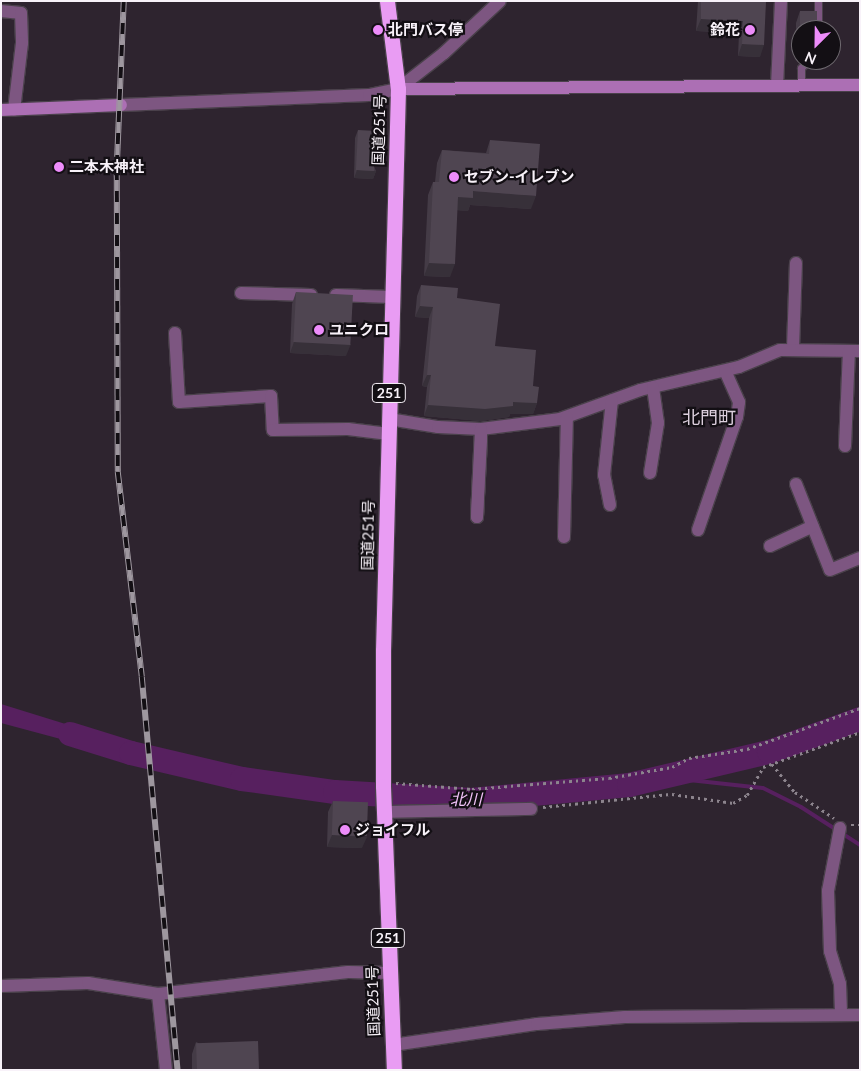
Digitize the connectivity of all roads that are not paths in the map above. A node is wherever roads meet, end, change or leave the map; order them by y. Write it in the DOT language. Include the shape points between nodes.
graph roads {
  1 [pos="387,1"];
  2 [pos="500,1"];
  3 [pos="818,1"];
  4 [pos="782,2"];
  5 [pos="1,11"];
  6 [pos="818,20"];
  7 [pos="801,70"];
  8 [pos="860,85"];
  9 [pos="777,86"];
  10 [pos="801,86"];
  11 [pos="398,88"];
  12 [pos="1,110"];
  13 [pos="14,110"];
  14 [pos="796,263"];
  15 [pos="241,293"];
  16 [pos="391,296"];
  17 [pos="175,333"];
  18 [pos="793,348"];
  19 [pos="855,351"];
  20 [pos="725,371"];
  21 [pos="653,387"];
  22 [pos="612,400"];
  23 [pos="567,417"];
  24 [pos="389,426"];
  25 [pos="480,429"];
  26 [pos="845,446"];
  27 [pos="650,473"];
  28 [pos="796,484"];
  29 [pos="610,505"];
  30 [pos="812,526"];
  31 [pos="698,530"];
  32 [pos="564,537"];
  33 [pos="770,546"];
  34 [pos="860,558"];
  35 [pos="531,809"];
  36 [pos="383,810"];
  37 [pos="842,828"];
  38 [pos="390,973"];
  39 [pos="1,986"];
  40 [pos="158,994"];
  41 [pos="841,1014"];
  42 [pos="860,1015"];
  43 [pos="393,1045"];
  44 [pos="166,1070"];
  45 [pos="394,1070"];
  1 -- 11 [label="highway, 国道251号 / 251"];
  2 -- 11 [label="street" via="444,53"];
  3 -- 6 [label="lane"];
  4 -- 9 [label="street"];
  5 -- 13 [label="street" via="21,13 22,44"];
  7 -- 10 [label="lane"];
  8 -- 10 [label="street"];
  9 -- 10 [label="street"];
  9 -- 11 [label="street"];
  11 -- 13 [label="street" via="369,95"];
  11 -- 16 [label="highway, 国道251号 / 251"];
  12 -- 13 [label="street"];
  14 -- 18 [label="street"];
  15 -- 16 [label="street"];
  16 -- 24 [label="highway, 国道251号 / 251"];
  17 -- 24 [label="street" via="179,402 271,396 273,430"];
  18 -- 19 [label="street"];
  18 -- 20 [label="street"];
  19 -- 26 [label="street"];
  20 -- 21 [label="street"];
  20 -- 31 [label="street" via="739,402 737,417"];
  21 -- 22 [label="street"];
  21 -- 27 [label="street" via="658,423"];
  22 -- 23 [label="street"];
  22 -- 29 [label="street" via="604,475"];
  23 -- 25 [label="street"];
  23 -- 32 [label="street"];
  24 -- 25 [label="street"];
  24 -- 36 [label="highway, 国道251号 / 251"];
  25 -- 25 [label="street" via="478,507 477,517 478,498 480,450"];
  28 -- 30 [label="street"];
  30 -- 33 [label="street"];
  30 -- 34 [label="street" via="830,570"];
  35 -- 36 [label="street"];
  36 -- 38 [label="highway, 国道251号 / 251"];
  37 -- 41 [label="street" via="828,891 830,951 840,984"];
  38 -- 40 [label="street" via="348,972"];
  38 -- 43 [label="highway, 国道251号 / 251"];
  39 -- 40 [label="street" via="88,983"];
  40 -- 44 [label="street"];
  41 -- 42 [label="street"];
  41 -- 43 [label="street" via="625,1017 537,1024"];
  43 -- 45 [label="highway, 国道251号 / 251"];
}
